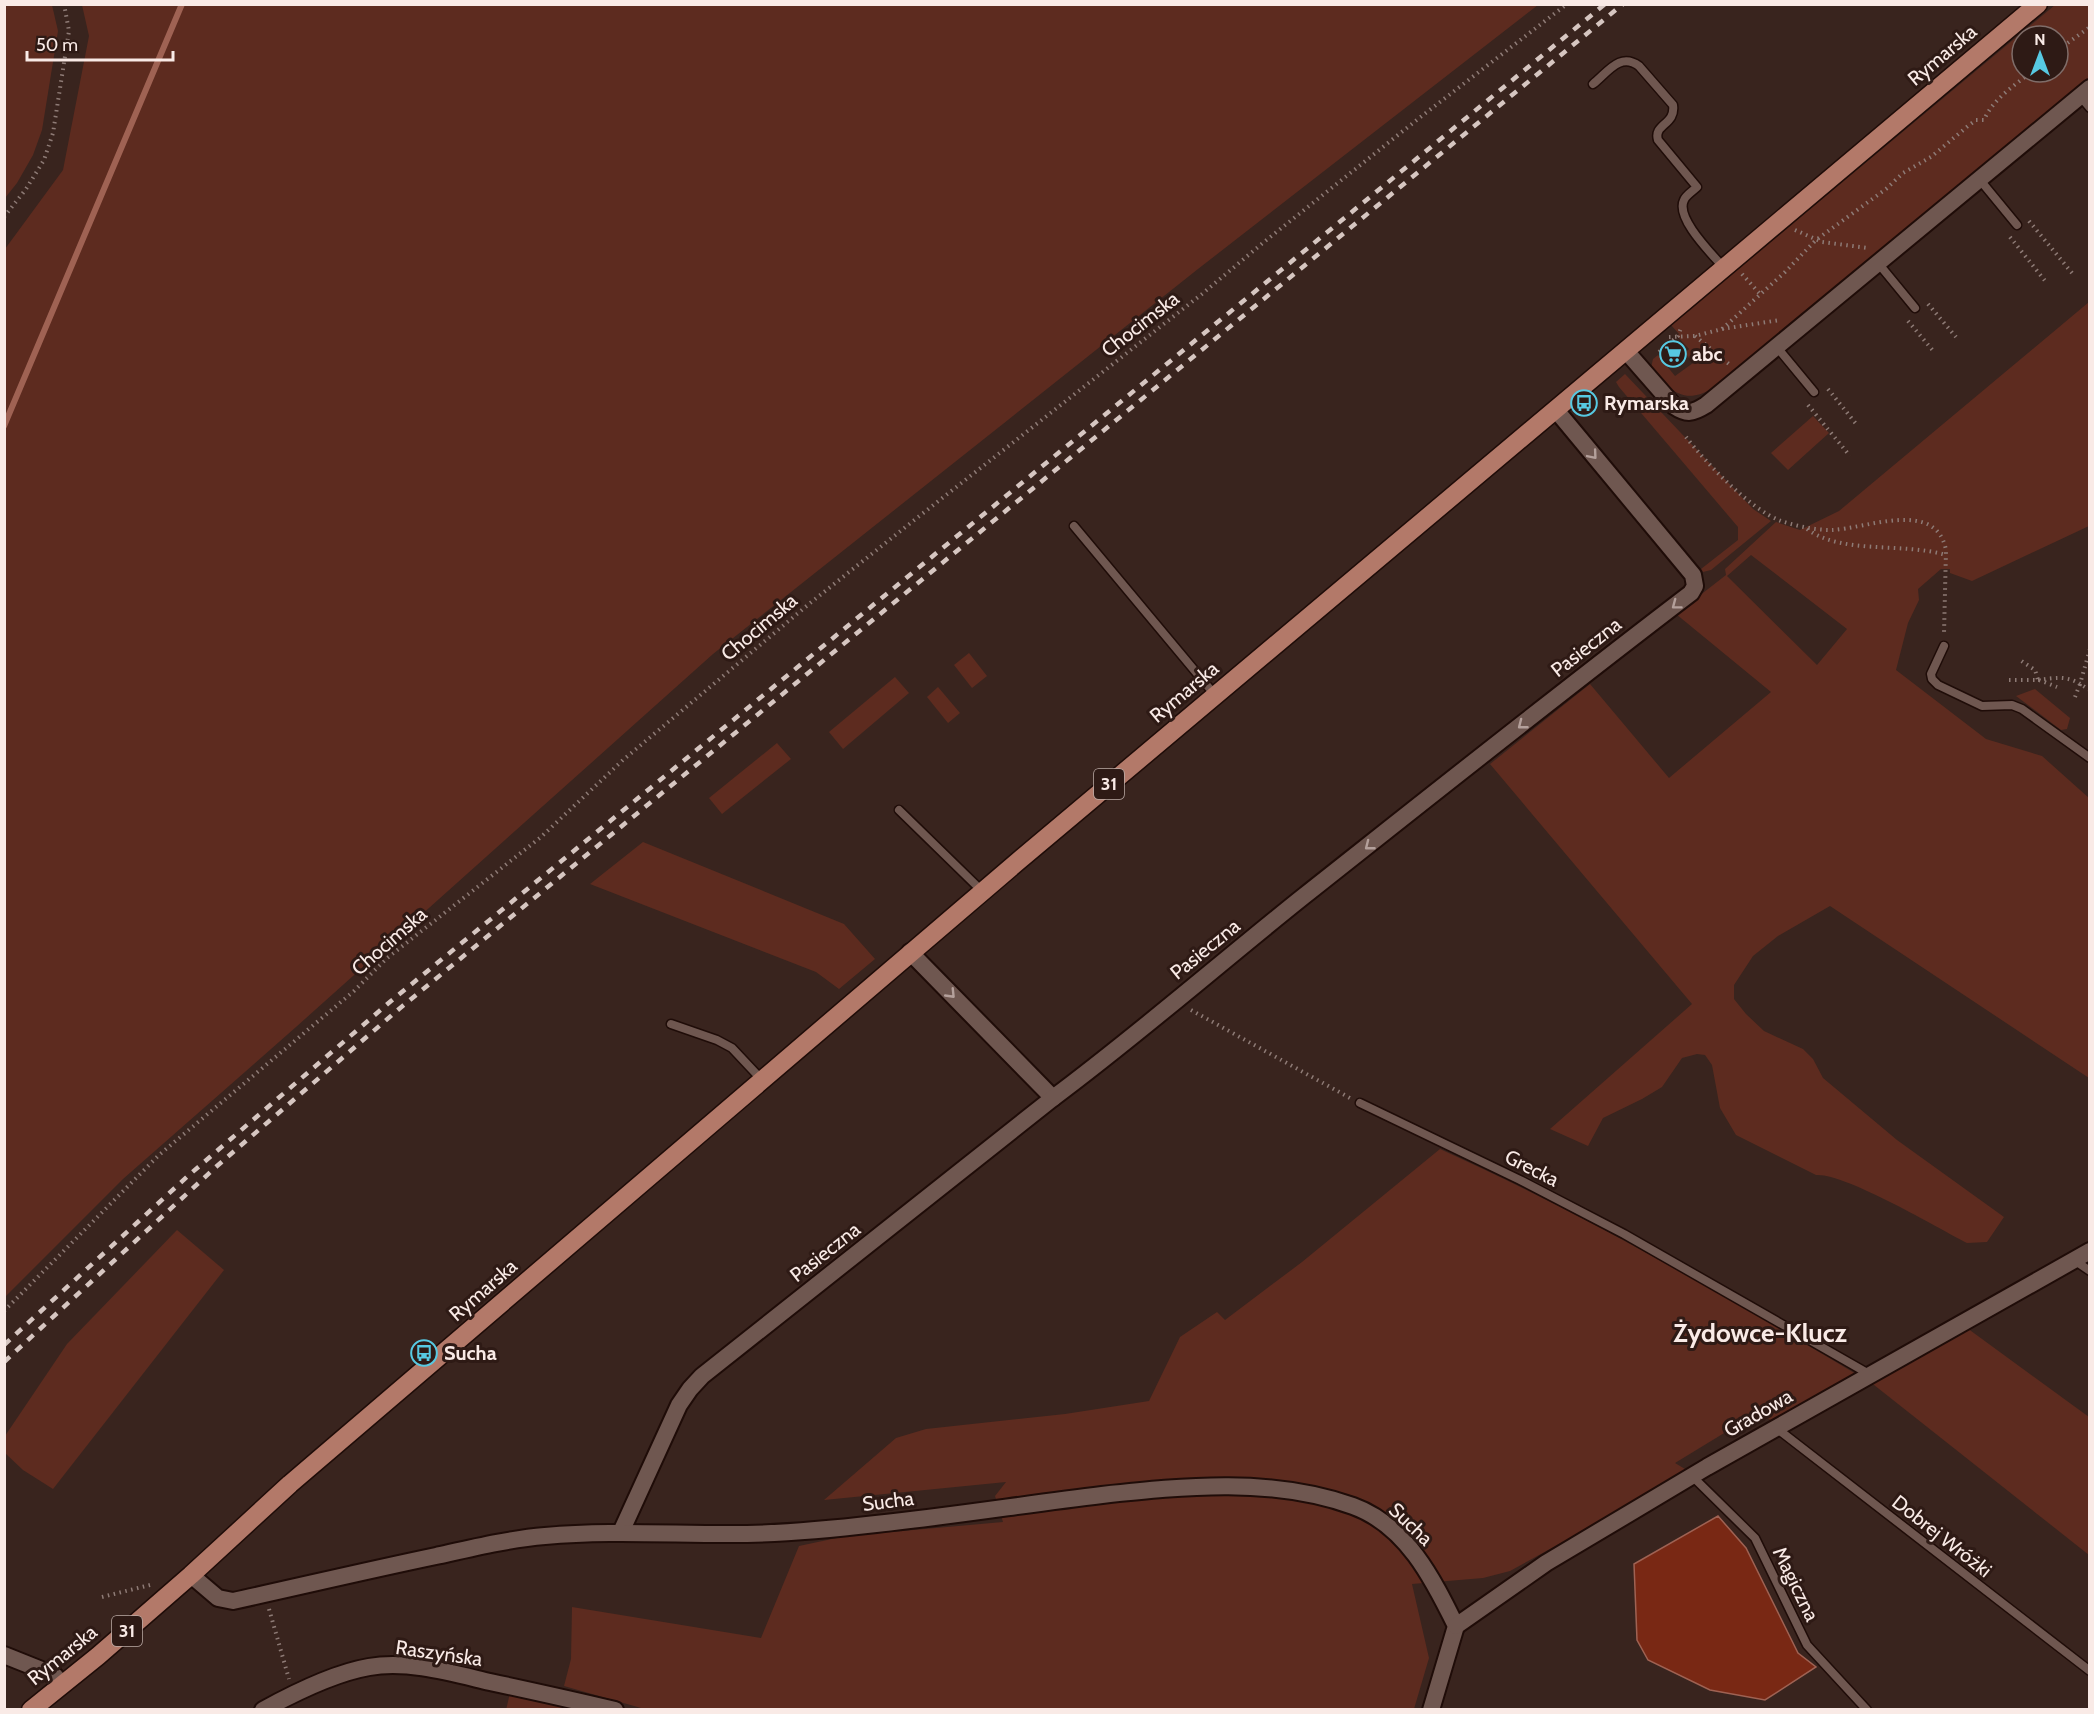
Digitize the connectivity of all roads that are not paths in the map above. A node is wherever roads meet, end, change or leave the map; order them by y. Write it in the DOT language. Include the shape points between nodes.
graph roads {
  1 [pos="2038,4"];
  2 [pos="1593,84"];
  3 [pos="2086,97"];
  4 [pos="1980,180"];
  5 [pos="2017,225"];
  6 [pos="1884,258"];
  7 [pos="1724,268"];
  8 [pos="1915,308"];
  9 [pos="1776,346"];
  10 [pos="1626,351"];
  11 [pos="1814,392"];
  12 [pos="1556,410"];
  13 [pos="1074,526"];
  14 [pos="1944,646"];
  15 [pos="1215,695"];
  16 [pos="2090,758"];
  17 [pos="899,810"];
  18 [pos="982,891"];
  19 [pos="910,952"];
  20 [pos="671,1024"];
  21 [pos="762,1080"];
  22 [pos="1053,1098"];
  23 [pos="1360,1103"];
  24 [pos="2090,1251"];
  25 [pos="2073,1260"];
  26 [pos="2090,1271"];
  27 [pos="1869,1374"];
  28 [pos="1775,1427"];
  29 [pos="1692,1476"];
  30 [pos="621,1532"];
  31 [pos="191,1575"];
  32 [pos="1456,1626"];
  33 [pos="6,1657"];
  34 [pos="2090,1671"];
  35 [pos="62,1684"];
  36 [pos="31,1710"];
  37 [pos="263,1710"];
  38 [pos="615,1710"];
  39 [pos="1431,1710"];
  40 [pos="1868,1710"];
  1 -- 7 [label="main road, Rymarska / 31"];
  2 -- 7 [label="lane" via="1618,62 1632,61 1673,105 1671,119 1657,135 1697,187 1683,203 1685,221"];
  3 -- 4 [label="street"];
  4 -- 5 [label="lane"];
  4 -- 6 [label="street"];
  6 -- 8 [label="lane"];
  6 -- 9 [label="street"];
  7 -- 10 [label="main road, Rymarska / 31"];
  9 -- 10 [label="street" via="1706,405 1684,413"];
  9 -- 11 [label="lane"];
  10 -- 12 [label="main road, Rymarska / 31"];
  12 -- 15 [label="main road, Rymarska / 31"];
  12 -- 22 [label="street, Pasieczna, one-way" via="1693,575 1695,586 1691,593"];
  13 -- 15 [label="lane"];
  14 -- 16 [label="lane" via="1931,674 1938,685 1982,706 2017,706"];
  15 -- 18 [label="main road, Rymarska / 31"];
  17 -- 18 [label="lane"];
  18 -- 19 [label="main road, Rymarska / 31"];
  19 -- 21 [label="main road, Rymarska / 31"];
  19 -- 22 [label="street, one-way"];
  20 -- 21 [label="lane" via="732,1048"];
  21 -- 31 [label="main road, Rymarska / 31" via="290,1484"];
  22 -- 30 [label="street, Pasieczna" via="702,1376 679,1405"];
  23 -- 27 [label="lane, Grecka" via="1624,1234"];
  24 -- 25 [label="street, Gradowa"];
  25 -- 26 [label="lane"];
  25 -- 27 [label="street, Gradowa"];
  27 -- 28 [label="street, Gradowa"];
  28 -- 29 [label="street, Gradowa"];
  28 -- 34 [label="lane, Dobrej Wróżki"];
  29 -- 32 [label="street, Gradowa" via="1546,1563"];
  29 -- 40 [label="lane, Magiczna" via="1755,1538 1807,1645"];
  30 -- 31 [label="street, Sucha" via="510,1541 233,1601 224,1601 207,1591"];
  30 -- 32 [label="street, Sucha" via="747,1534 813,1530 1149,1490 1244,1486 1281,1490 1355,1507 1383,1521 1427,1570"];
  31 -- 35 [label="main road, Rymarska / 31"];
  32 -- 39 [label="street"];
  33 -- 35 [label="street" via="54,1675"];
  35 -- 36 [label="main road, Rymarska / 31"];
  37 -- 38 [label="street, Raszyńska" via="355,1671 393,1665 470,1677"];
}
